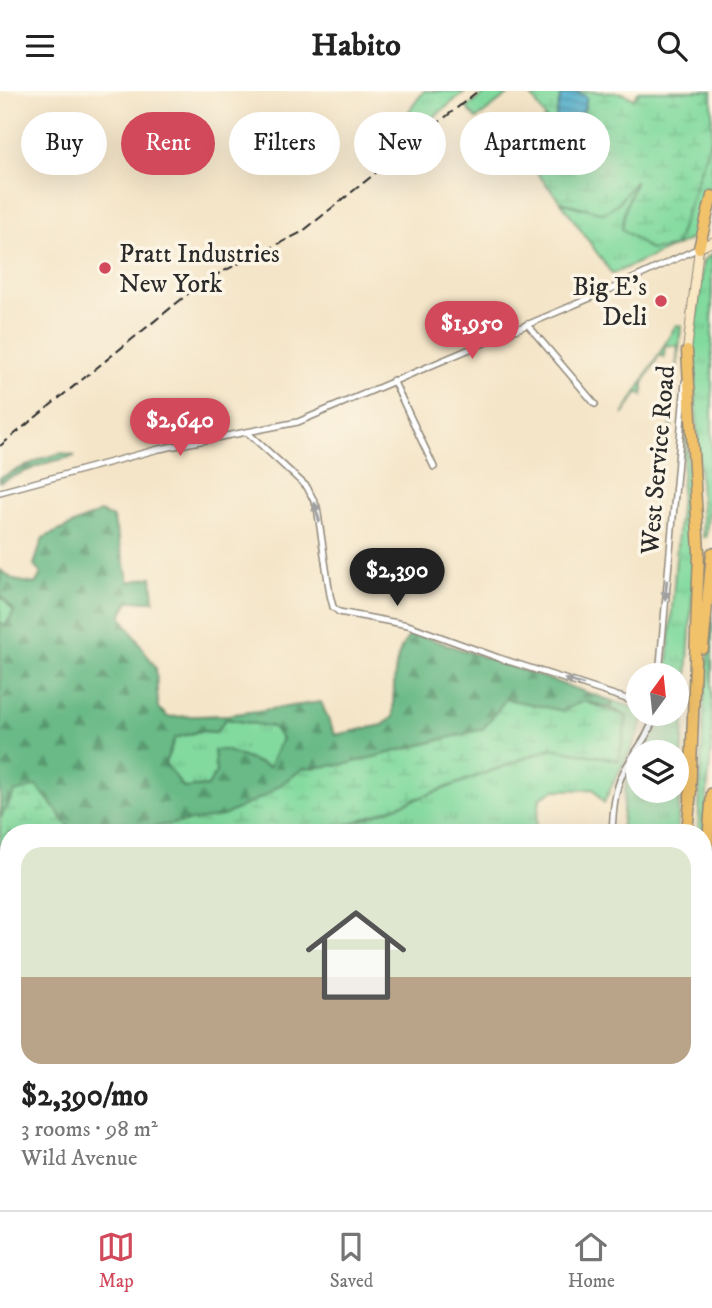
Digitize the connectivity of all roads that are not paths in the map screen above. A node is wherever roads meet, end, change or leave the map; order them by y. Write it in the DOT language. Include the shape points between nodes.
graph roads {
  1 [pos="712,196"];
  2 [pos="712,243"];
  3 [pos="699,248"];
  4 [pos="527,324"];
  5 [pos="687,351"];
  6 [pos="393,380"];
  7 [pos="595,404"];
  8 [pos="248,433"];
  9 [pos="434,467"];
  10 [pos="0,492"];
  11 [pos="712,553"];
  12 [pos="660,663"];
  13 [pos="626,699"];
  14 [pos="650,726"];
  15 [pos="712,793"];
  16 [pos="690,797"];
  17 [pos="613,824"];
  18 [pos="688,824"];
  19 [pos="709,824"];
  1 -- 3 [label="highway"];
  2 -- 3 [label="main road"];
  3 -- 4 [label="street"];
  3 -- 5 [label="main road, West Service Road"];
  4 -- 6 [label="street"];
  4 -- 7 [label="street"];
  5 -- 12 [label="street, West Service Road, one-way"];
  5 -- 16 [label="highway" via="699,552"];
  6 -- 8 [label="street" via="298,422"];
  6 -- 9 [label="street"];
  8 -- 10 [label="street" via="159,449"];
  13 -- 8 [label="street, one-way" via="408,625 339,612 330,595 317,507 307,487"];
  11 -- 16 [label="highway"];
  14 -- 17 [label="street" via="618,786"];
  15 -- 19 [label="highway"];
  16 -- 18 [label="highway"];
}
